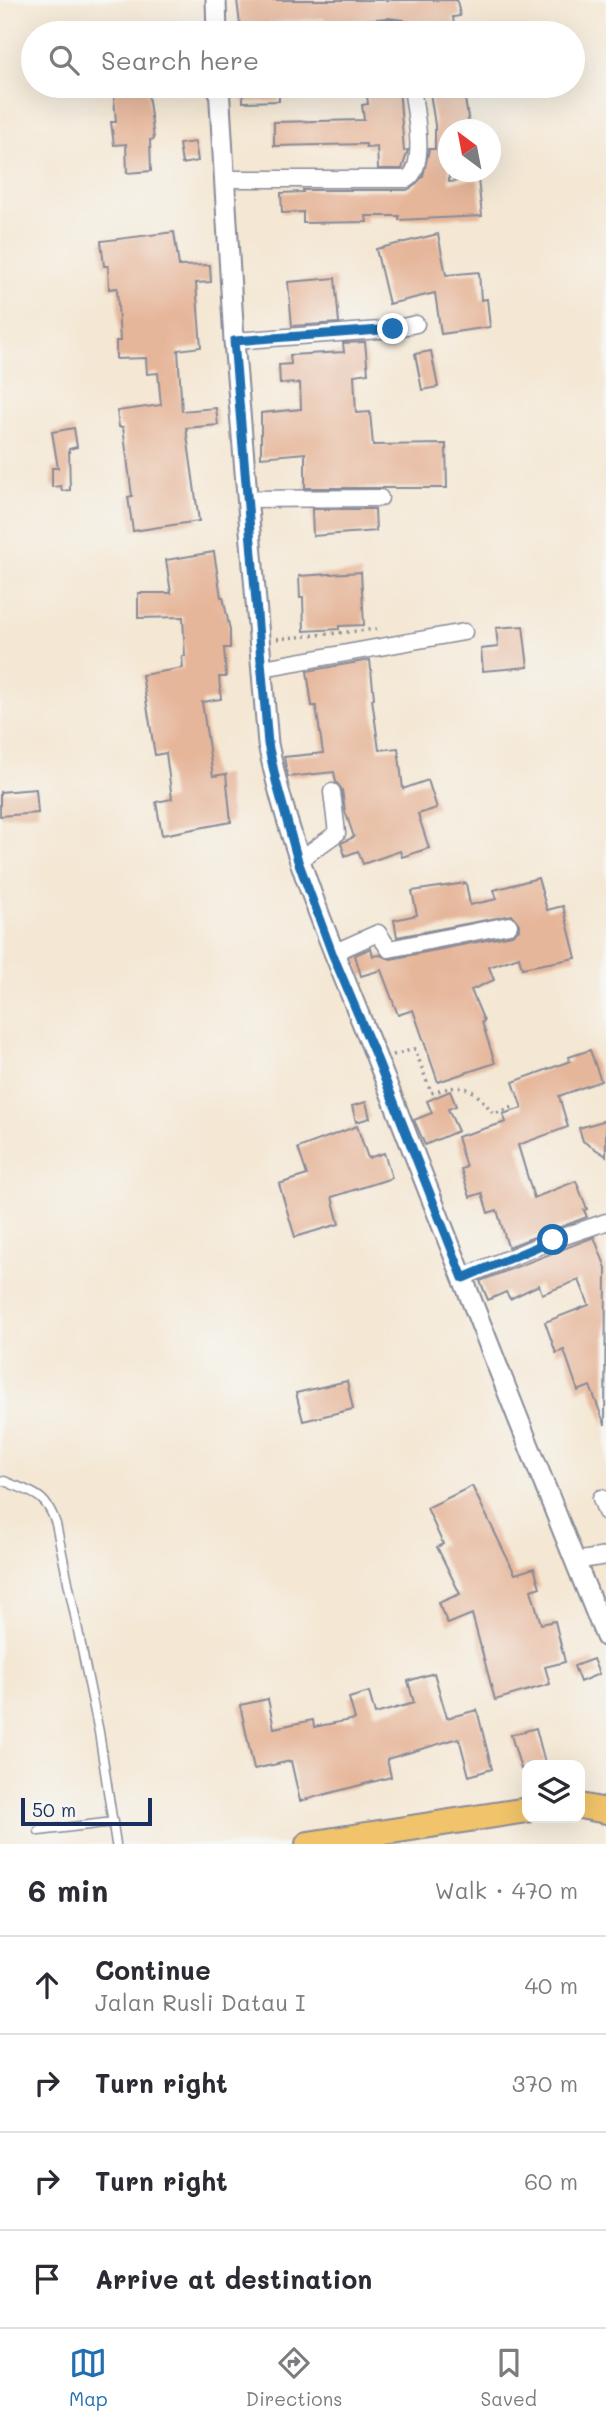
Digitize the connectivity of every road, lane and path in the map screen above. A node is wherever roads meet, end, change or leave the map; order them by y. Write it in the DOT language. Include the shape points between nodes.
graph roads {
  1 [pos="216,0"];
  2 [pos="217,21"];
  3 [pos="220,98"];
  4 [pos="413,98"];
  5 [pos="224,179"];
  6 [pos="416,324"];
  7 [pos="234,341"];
  8 [pos="380,498"];
  9 [pos="248,499"];
  10 [pos="385,628"];
  11 [pos="464,632"];
  12 [pos="261,641"];
  13 [pos="263,668"];
  14 [pos="332,792"];
  15 [pos="298,861"];
  16 [pos="509,925"];
  17 [pos="332,953"];
  18 [pos="377,1059"];
  19 [pos="513,1107"];
  20 [pos="606,1222"];
  21 [pos="463,1278"];
  22 [pos="4,1481"];
  23 [pos="606,1556"];
  24 [pos="575,1561"];
  25 [pos="606,1637"];
  26 [pos="606,1791"];
  27 [pos="585,1794"];
  28 [pos="585,1807"];
  29 [pos="522,1811"];
  30 [pos="606,1811"];
  31 [pos="113,1822"];
  32 [pos="39,1831"];
  33 [pos="116,1844"];
  34 [pos="308,1844"];
  1 -- 2 [label="street"];
  3 -- 5 [label="street"];
  4 -- 5 [label="street" via="419,154 407,179"];
  5 -- 7 [label="street"];
  6 -- 7 [label="street"];
  7 -- 9 [label="street"];
  8 -- 9 [label="street"];
  9 -- 12 [label="street"];
  10 -- 12 [label="path"];
  11 -- 13 [label="street"];
  12 -- 13 [label="street"];
  13 -- 15 [label="street" via="268,744"];
  14 -- 15 [label="street" via="337,833"];
  15 -- 17 [label="street"];
  16 -- 17 [label="street" via="388,949 378,933"];
  17 -- 18 [label="street"];
  18 -- 19 [label="path" via="415,1049 431,1093 456,1085 477,1093 494,1114"];
  18 -- 21 [label="street"];
  20 -- 21 [label="street"];
  21 -- 24 [label="street"];
  22 -- 31 [label="lane" via="43,1498 52,1510 99,1732"];
  23 -- 24 [label="street"];
  24 -- 25 [label="street"];
  26 -- 27 [label="main road"];
  28 -- 30 [label="main road"];
  29 -- 34 [label="main road"];
  31 -- 32 [label="lane"];
  31 -- 33 [label="lane"];
}
